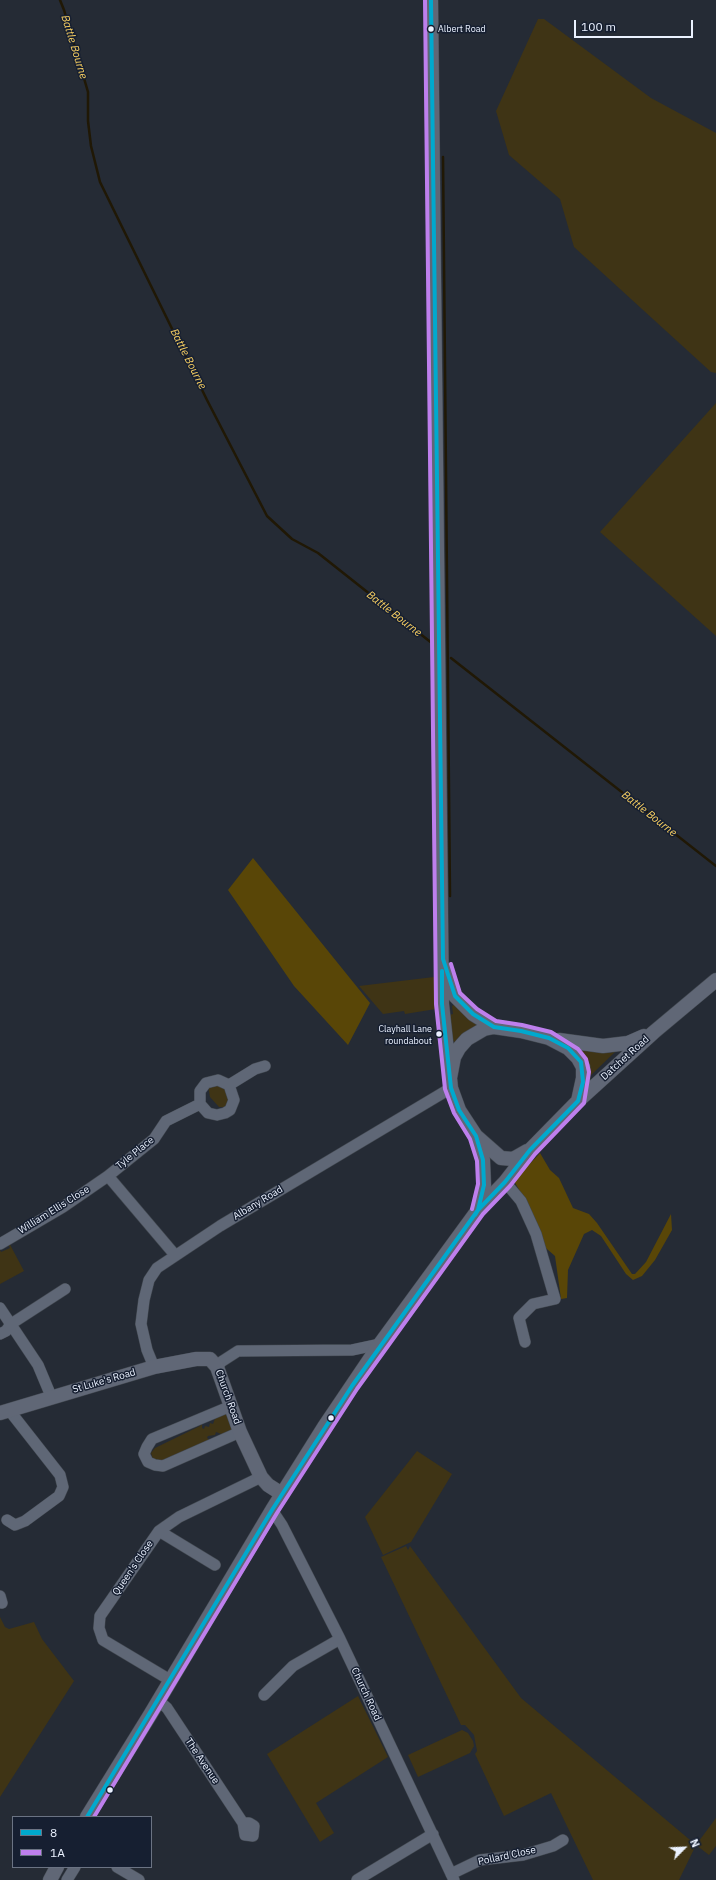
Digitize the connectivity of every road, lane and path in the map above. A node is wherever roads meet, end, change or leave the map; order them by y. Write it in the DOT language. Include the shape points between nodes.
graph roads {
  1 [pos="431,0"];
  2 [pos="442,959"];
  3 [pos="716,980"];
  4 [pos="494,1027"];
  5 [pos="654,1032"];
  6 [pos="548,1038"];
  7 [pos="265,1066"];
  8 [pos="451,1083"];
  9 [pos="229,1085"];
  10 [pos="578,1100"];
  11 [pos="200,1104"];
  12 [pos="476,1136"];
  13 [pos="530,1150"];
  14 [pos="108,1176"];
  15 [pos="505,1182"];
  16 [pos="478,1210"];
  17 [pos="0,1244"];
  18 [pos="175,1255"];
  19 [pos="65,1289"];
  20 [pos="0,1308"];
  21 [pos="10,1324"];
  22 [pos="0,1334"];
  23 [pos="525,1342"];
  24 [pos="380,1344"];
  25 [pos="213,1363"];
  26 [pos="154,1367"];
  27 [pos="51,1396"];
  28 [pos="231,1406"];
  29 [pos="4,1411"];
  30 [pos="240,1432"];
  31 [pos="261,1477"];
  32 [pos="282,1494"];
  33 [pos="272,1510"];
  34 [pos="7,1520"];
  35 [pos="159,1531"];
  36 [pos="215,1565"];
  37 [pos="340,1639"];
  38 [pos="170,1680"];
  39 [pos="264,1694"];
  40 [pos="159,1701"];
  41 [pos="88,1816"];
  42 [pos="243,1823"];
  43 [pos="433,1834"];
  44 [pos="563,1840"];
  45 [pos="56,1868"];
  46 [pos="74,1868"];
  47 [pos="119,1868"];
  48 [pos="453,1877"];
  49 [pos="50,1880"];
  50 [pos="67,1880"];
  51 [pos="139,1880"];
  52 [pos="357,1880"];
  1 -- 2 [label="main road"];
  2 -- 4 [label="main road" via="455,996 473,1014"];
  2 -- 8 [label="main road" via="442,1004"];
  3 -- 5 [label="main road, Datchet Road"];
  4 -- 6 [label="main road"];
  4 -- 8 [label="main road" via="484,1029 467,1039 459,1048 454,1057"];
  5 -- 6 [label="main road, Datchet Road" via="617,1046"];
  5 -- 10 [label="main road, Datchet Road"];
  6 -- 10 [label="main road" via="574,1052 581,1062 583,1078"];
  7 -- 9 [label="street" via="255,1069"];
  8 -- 12 [label="main road" via="459,1110"];
  8 -- 18 [label="street, Albany Road"];
  9 -- 11 [label="street" via="218,1080 206,1083 200,1091"];
  9 -- 11 [label="street" via="234,1100 230,1110 224,1114 208,1113"];
  10 -- 13 [label="main road"];
  11 -- 14 [label="street, Tyle Place" via="166,1121 154,1139"];
  12 -- 13 [label="main road" via="501,1158 513,1159"];
  12 -- 16 [label="main road" via="483,1160 484,1185"];
  13 -- 15 [label="main road"];
  14 -- 17 [label="street, William Ellis Close" via="63,1207"];
  14 -- 18 [label="street"];
  15 -- 16 [label="main road"];
  15 -- 23 [label="street" via="521,1201 536,1234 555,1299 533,1304 519,1318"];
  16 -- 24 [label="main road"];
  18 -- 26 [label="street, Albany Road" via="157,1268 149,1280 144,1300 140,1324"];
  19 -- 21 [label="street"];
  20 -- 21 [label="street"];
  21 -- 22 [label="street" via="6,1331"];
  21 -- 27 [label="street" via="38,1365"];
  24 -- 25 [label="street" via="352,1350 238,1351 221,1362"];
  24 -- 32 [label="main road"];
  25 -- 26 [label="main road, St Luke's Road" via="196,1359"];
  25 -- 28 [label="main road, Church Road"];
  26 -- 27 [label="main road, St Luke's Road"];
  27 -- 29 [label="main road, St Luke's Road"];
  28 -- 30 [label="main road, Church Road"];
  28 -- 30 [label="street" via="152,1439 144,1454 148,1462 163,1466"];
  29 -- 34 [label="street" via="60,1475 62,1487 59,1496 25,1522 15,1525"];
  30 -- 31 [label="main road, Church Road"];
  31 -- 32 [label="main road, Church Road"];
  31 -- 35 [label="street, Queen's Close" via="179,1517"];
  32 -- 33 [label="main road"];
  33 -- 37 [label="street, Church Road"];
  33 -- 38 [label="main road"];
  35 -- 36 [label="street"];
  35 -- 38 [label="street, Queen's Close" via="100,1616 99,1628 103,1640"];
  37 -- 39 [label="street" via="293,1666"];
  37 -- 43 [label="street, Church Road"];
  38 -- 40 [label="main road"];
  40 -- 41 [label="main road"];
  40 -- 42 [label="street, The Avenue" via="167,1708"];
  43 -- 48 [label="street, Church Road"];
  43 -- 52 [label="street"];
  44 -- 48 [label="street, Pollard Close" via="553,1846 523,1855 480,1860"];
  45 -- 49 [label="main road"];
  46 -- 50 [label="street"];
  47 -- 51 [label="street"];
}
